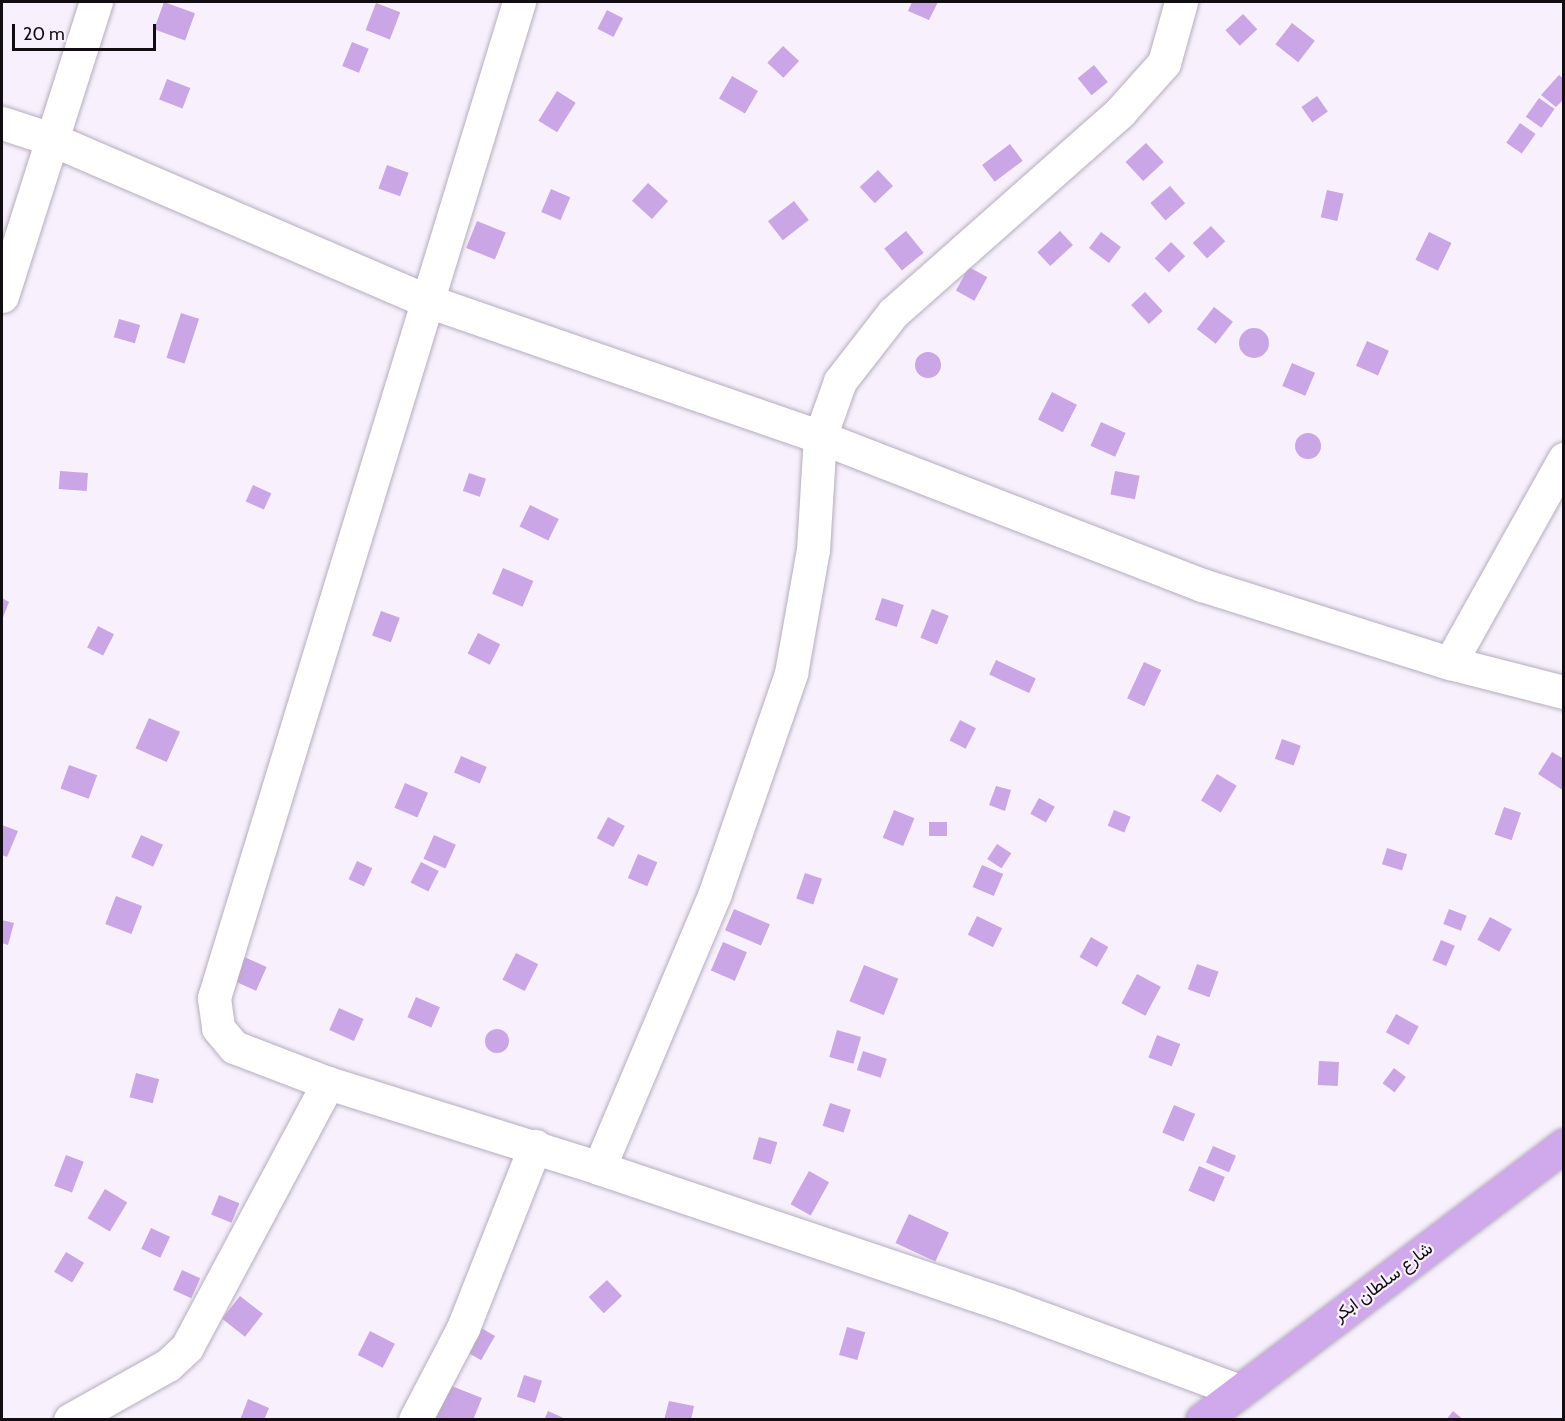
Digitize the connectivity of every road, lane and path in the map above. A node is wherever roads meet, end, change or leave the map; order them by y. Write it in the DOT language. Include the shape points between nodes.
graph roads {
  1 [pos="96,2"];
  2 [pos="519,2"];
  3 [pos="1181,2"];
  4 [pos="2,123"];
  5 [pos="51,139"];
  6 [pos="2,296"];
  7 [pos="425,300"];
  8 [pos="820,437"];
  9 [pos="1563,459"];
  10 [pos="1450,663"];
  11 [pos="1563,692"];
  12 [pos="328,1083"];
  13 [pos="1563,1145"];
  14 [pos="535,1146"];
  15 [pos="599,1168"];
  16 [pos="1240,1391"];
  17 [pos="70,1419"];
  18 [pos="415,1419"];
  19 [pos="1202,1419"];
  1 -- 5 [label="street"];
  2 -- 7 [label="street"];
  3 -- 8 [label="street" via="1164,63 1120,112 893,313 840,381"];
  4 -- 5 [label="street"];
  5 -- 6 [label="street"];
  5 -- 7 [label="street"];
  7 -- 8 [label="street"];
  7 -- 12 [label="street" via="214,998 218,1028 234,1047"];
  8 -- 10 [label="street" via="1202,585"];
  8 -- 15 [label="street" via="813,550 791,673 715,893"];
  9 -- 10 [label="street"];
  10 -- 11 [label="street"];
  12 -- 14 [label="street"];
  12 -- 17 [label="street" via="187,1347 168,1365"];
  13 -- 16 [label="highway, شارع سلطان ابكر"];
  14 -- 15 [label="street"];
  14 -- 18 [label="street" via="463,1328"];
  15 -- 16 [label="street" via="1005,1305"];
  16 -- 19 [label="highway, شارع سلطان ابكر"];
}
